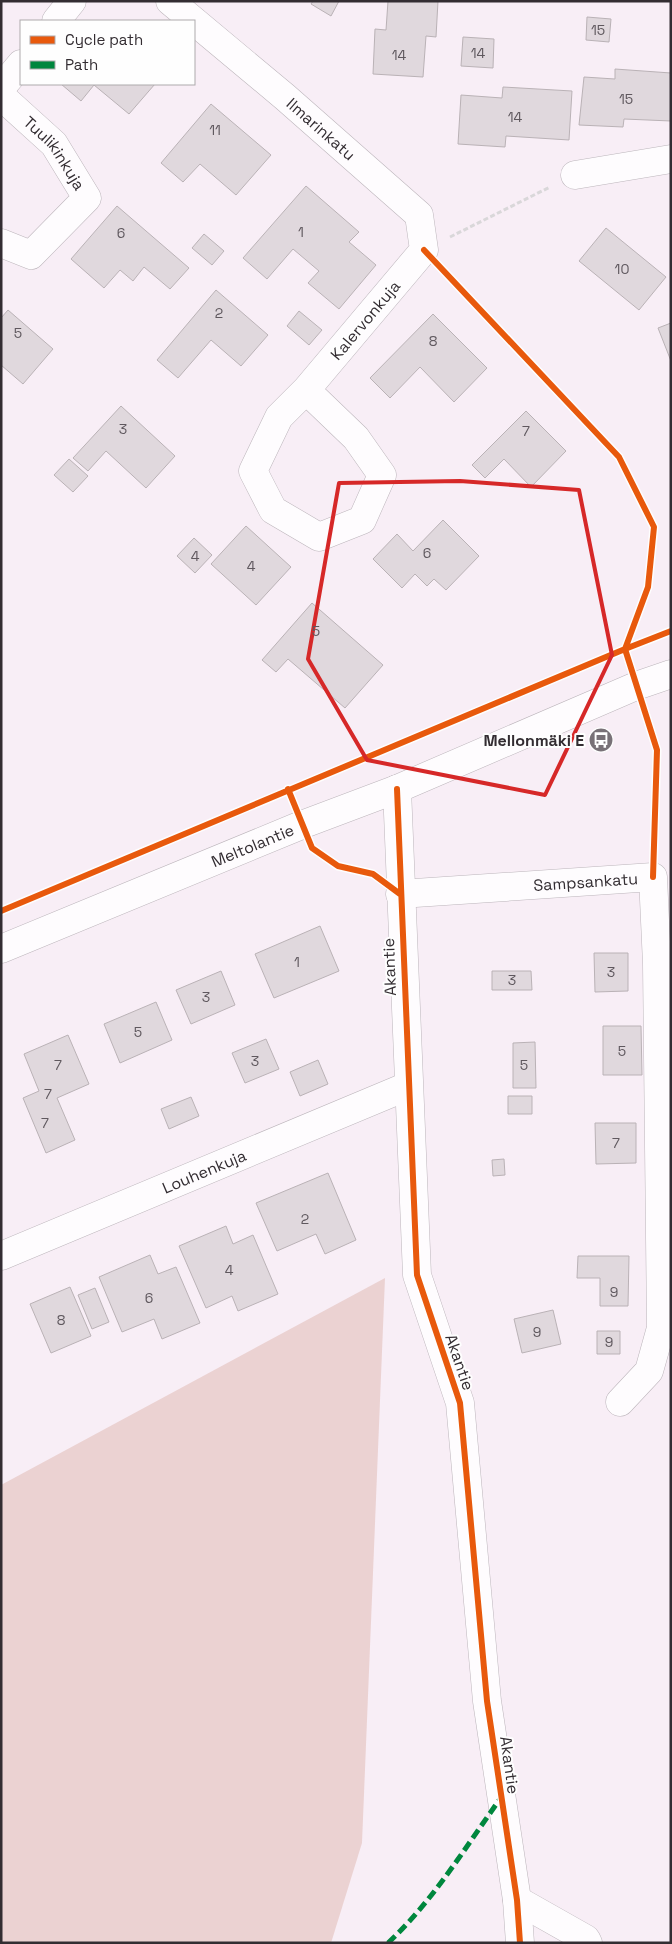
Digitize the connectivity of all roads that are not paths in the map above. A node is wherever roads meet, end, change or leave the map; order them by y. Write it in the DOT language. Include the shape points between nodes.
graph roads {
  1 [pos="72,1"];
  2 [pos="170,1"];
  3 [pos="57,20"];
  4 [pos="193,20"];
  5 [pos="195,22"];
  6 [pos="20,65"];
  7 [pos="1,88"];
  8 [pos="1,96"];
  9 [pos="671,159"];
  10 [pos="575,175"];
  11 [pos="1,243"];
  12 [pos="424,250"];
  13 [pos="306,390"];
  14 [pos="671,674"];
  15 [pos="397,790"];
  16 [pos="400,894"];
  17 [pos="1,949"];
  18 [pos="408,1086"];
  19 [pos="1,1256"];
  20 [pos="620,1402"];
  21 [pos="517,1900"];
  22 [pos="520,1943"];
  23 [pos="588,1943"];
  1 -- 3 [label="street"];
  2 -- 4 [label="street, Ilmarinkatu"];
  5 -- 12 [label="street, Ilmarinkatu" via="419,215"];
  6 -- 7 [label="street"];
  8 -- 11 [label="street, Tuulikinkuja" via="54,144 87,198 31,255"];
  9 -- 10 [label="street"];
  12 -- 13 [label="street, Kalervonkuja"];
  13 -- 13 [label="street, Kalervonkuja" via="279,417 253,471 274,510 319,537 362,520 382,475 356,438"];
  14 -- 15 [label="street, Meltolantie"];
  15 -- 16 [label="street, Akantie"];
  15 -- 17 [label="street, Meltolantie" via="304,824"];
  16 -- 18 [label="street, Akantie"];
  16 -- 20 [label="street, Sampsankatu" via="653,877 661,1328 649,1372"];
  18 -- 19 [label="street, Louhenkuja"];
  18 -- 21 [label="street, Akantie" via="417,1276 460,1403 487,1701"];
  21 -- 22 [label="street, Akantie"];
  21 -- 23 [label="street"];
}
